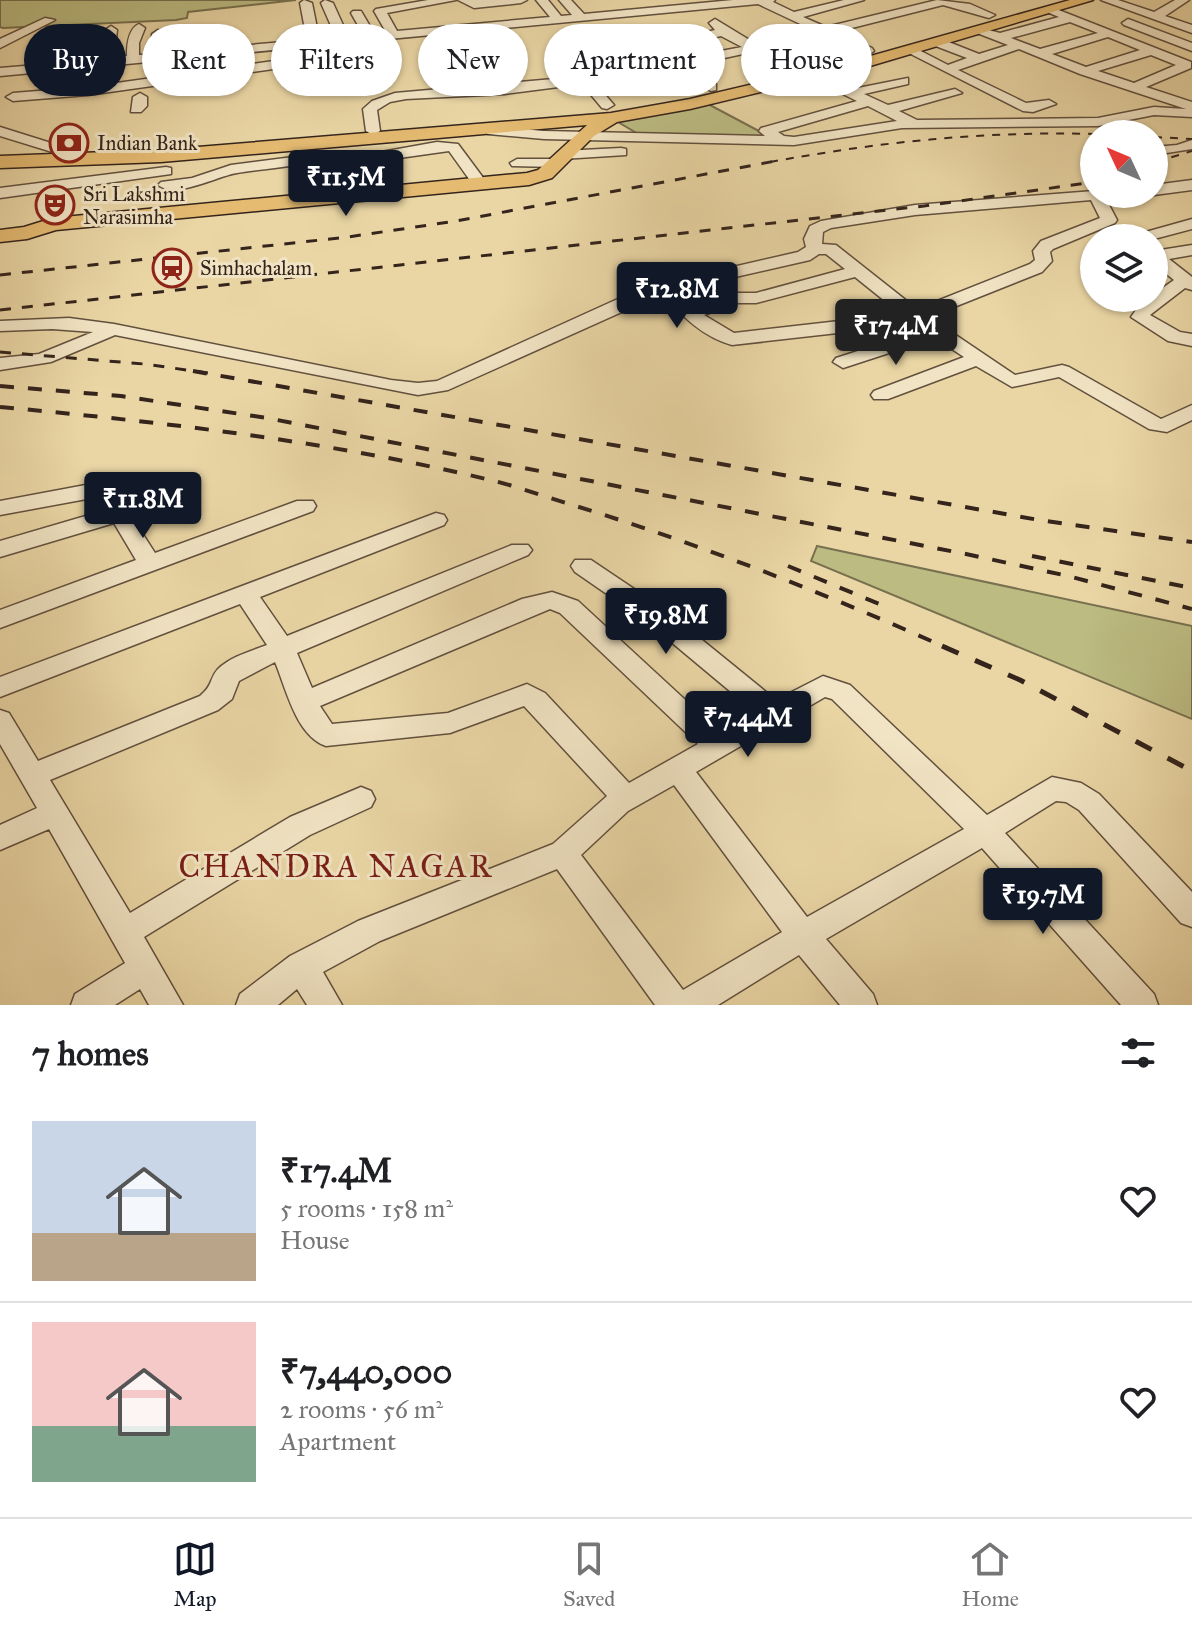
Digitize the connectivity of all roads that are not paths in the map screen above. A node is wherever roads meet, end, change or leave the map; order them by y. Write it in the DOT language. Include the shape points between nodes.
graph roads {
  1 [pos="450,0"];
  2 [pos="464,0"];
  3 [pos="521,0"];
  4 [pos="542,0"];
  5 [pos="565,0"];
  6 [pos="759,0"];
  7 [pos="818,0"];
  8 [pos="858,0"];
  9 [pos="1086,0"];
  10 [pos="1138,0"];
  11 [pos="894,2"];
  12 [pos="1180,2"];
  13 [pos="306,3"];
  14 [pos="327,3"];
  15 [pos="1115,3"];
  16 [pos="423,4"];
  17 [pos="774,5"];
  18 [pos="694,8"];
  19 [pos="1058,9"];
  20 [pos="1192,9"];
  21 [pos="953,10"];
  22 [pos="357,13"];
  23 [pos="792,16"];
  24 [pos="1154,16"];
  25 [pos="581,18"];
  26 [pos="49,20"];
  27 [pos="558,20"];
  28 [pos="985,23"];
  29 [pos="1128,23"];
  30 [pos="310,24"];
  31 [pos="336,24"];
  32 [pos="361,24"];
  33 [pos="387,24"];
  34 [pos="444,24"];
  35 [pos="514,24"];
  36 [pos="713,24"];
  37 [pos="809,24"];
  38 [pos="858,24"];
  39 [pos="139,28"];
  40 [pos="1192,29"];
  41 [pos="872,31"];
  42 [pos="1108,32"];
  43 [pos="1000,37"];
  44 [pos="937,42"];
  45 [pos="0,44"];
  46 [pos="24,45"];
  47 [pos="1019,45"];
  48 [pos="1192,47"];
  49 [pos="872,50"];
  50 [pos="909,50"];
  51 [pos="1154,50"];
  52 [pos="1040,53"];
  53 [pos="0,57"];
  54 [pos="137,59"];
  55 [pos="142,59"];
  56 [pos="979,59"];
  57 [pos="126,60"];
  58 [pos="872,60"];
  59 [pos="271,67"];
  60 [pos="948,69"];
  61 [pos="21,71"];
  62 [pos="24,71"];
  63 [pos="1085,71"];
  64 [pos="0,72"];
  65 [pos="271,79"];
  66 [pos="903,81"];
  67 [pos="544,84"];
  68 [pos="1137,86"];
  69 [pos="872,88"];
  70 [pos="126,91"];
  71 [pos="741,92"];
  72 [pos="139,93"];
  73 [pos="955,93"];
  74 [pos="33,96"];
  75 [pos="106,96"];
  76 [pos="600,96"];
  77 [pos="673,96"];
  78 [pos="857,96"];
  79 [pos="6,100"];
  80 [pos="868,102"];
  81 [pos="1049,104"];
  82 [pos="1192,106"];
  83 [pos="102,108"];
  84 [pos="1033,108"];
  85 [pos="885,110"];
  86 [pos="610,111"];
  87 [pos="983,113"];
  88 [pos="1192,113"];
  89 [pos="1058,122"];
  90 [pos="914,124"];
  91 [pos="934,124"];
  92 [pos="488,130"];
  93 [pos="0,131"];
  94 [pos="373,131"];
  95 [pos="583,136"];
  96 [pos="785,141"];
  97 [pos="1192,144"];
  98 [pos="1168,150"];
  99 [pos="62,151"];
  100 [pos="621,152"];
  101 [pos="299,153"];
  102 [pos="0,158"];
  103 [pos="559,159"];
  104 [pos="27,161"];
  105 [pos="517,163"];
  106 [pos="164,171"];
  107 [pos="368,173"];
  108 [pos="304,178"];
  109 [pos="479,183"];
  110 [pos="1192,185"];
  111 [pos="1168,186"];
  112 [pos="18,190"];
  113 [pos="0,193"];
  114 [pos="380,193"];
  115 [pos="1080,197"];
  116 [pos="309,199"];
  117 [pos="1106,208"];
  118 [pos="165,213"];
  119 [pos="1109,220"];
  120 [pos="1114,224"];
  121 [pos="1192,224"];
  122 [pos="1168,231"];
  123 [pos="0,236"];
  124 [pos="815,249"];
  125 [pos="1192,250"];
  126 [pos="1168,254"];
  127 [pos="1168,267"];
  128 [pos="858,271"];
  129 [pos="1190,283"];
  130 [pos="665,287"];
  131 [pos="690,314"];
  132 [pos="915,316"];
  133 [pos="0,326"];
  134 [pos="115,329"];
  135 [pos="937,331"];
  136 [pos="1192,340"];
  137 [pos="977,359"];
  138 [pos="843,362"];
  139 [pos="0,364"];
  140 [pos="881,395"];
  141 [pos="1192,411"];
  142 [pos="305,506"];
  143 [pos="0,508"];
  144 [pos="117,514"];
  145 [pos="436,520"];
  146 [pos="0,549"];
  147 [pos="520,550"];
  148 [pos="149,563"];
  149 [pos="583,566"];
  150 [pos="246,595"];
  151 [pos="0,619"];
  152 [pos="282,648"];
  153 [pos="0,687"];
  154 [pos="307,701"];
  155 [pos="774,713"];
  156 [pos="2,729"];
  157 [pos="718,746"];
  158 [pos="677,768"];
  159 [pos="33,775"];
  160 [pos="626,798"];
  161 [pos="361,799"];
  162 [pos="55,813"];
  163 [pos="985,831"];
  164 [pos="0,838"];
  165 [pos="563,853"];
  166 [pos="1192,913"];
  167 [pos="125,932"];
  168 [pos="803,936"];
  169 [pos="146,967"];
  170 [pos="301,967"];
  171 [pos="87,1005"];
  172 [pos="167,1005"];
  173 [pos="252,1005"];
  174 [pos="326,1005"];
  175 [pos="674,1005"];
  176 [pos="688,1005"];
  177 [pos="861,1005"];
  178 [pos="1142,1005"];
  1 -- 16 [label="street"];
  2 -- 3 [label="street" via="474,5"];
  4 -- 27 [label="street"];
  5 -- 25 [label="street"];
  6 -- 17 [label="street"];
  6 -- 18 [label="street"];
  7 -- 17 [label="street"];
  8 -- 23 [label="street"];
  9 -- 19 [label="main road"];
  10 -- 15 [label="street"];
  11 -- 37 [label="street"];
  12 -- 20 [label="street"];
  12 -- 24 [label="street"];
  13 -- 30 [label="street"];
  14 -- 31 [label="street"];
  15 -- 19 [label="street"];
  15 -- 24 [label="street"];
  16 -- 33 [label="street" via="380,11"];
  16 -- 34 [label="street"];
  17 -- 23 [label="street"];
  18 -- 25 [label="street"];
  18 -- 36 [label="street"];
  19 -- 28 [label="main road"];
  19 -- 42 [label="street"];
  19 -- 43 [label="street"];
  19 -- 86 [label="main road" via="819,68"];
  21 -- 41 [label="street"];
  22 -- 32 [label="street"];
  23 -- 37 [label="street"];
  24 -- 29 [label="street"];
  24 -- 40 [label="street"];
  25 -- 27 [label="street"];
  26 -- 45 [label="street"];
  27 -- 35 [label="street"];
  28 -- 38 [label="street" via="966,6 943,2"];
  28 -- 43 [label="street"];
  28 -- 44 [label="main road"];
  28 -- 49 [label="main road"];
  29 -- 42 [label="street"];
  29 -- 48 [label="street"];
  39 -- 54 [label="street" via="133,43"];
  42 -- 51 [label="street"];
  42 -- 52 [label="street"];
  43 -- 47 [label="street"];
  44 -- 50 [label="main road"];
  44 -- 56 [label="street"];
  46 -- 53 [label="street"];
  47 -- 52 [label="street"];
  47 -- 56 [label="street"];
  50 -- 58 [label="main road"];
  50 -- 60 [label="street"];
  51 -- 63 [label="street"];
  51 -- 68 [label="street" via="1187,67"];
  52 -- 63 [label="street"];
  54 -- 55 [label="street"];
  54 -- 57 [label="street"];
  54 -- 72 [label="street"];
  56 -- 60 [label="street"];
  59 -- 72 [label="street"];
  60 -- 84 [label="street"];
  61 -- 62 [label="street"];
  61 -- 64 [label="street"];
  61 -- 79 [label="street"];
  63 -- 68 [label="street"];
  65 -- 72 [label="street"];
  66 -- 69 [label="street"];
  67 -- 94 [label="street" via="380,101 370,109"];
  68 -- 82 [label="street"];
  70 -- 72 [label="street"];
  71 -- 86 [label="main road" via="690,104"];
  73 -- 85 [label="street"];
  74 -- 79 [label="street"];
  75 -- 83 [label="street"];
  76 -- 86 [label="street"];
  77 -- 86 [label="main road"];
  78 -- 80 [label="street"];
  80 -- 85 [label="street"];
  80 -- 96 [label="street" via="766,131"];
  81 -- 84 [label="street"];
  84 -- 89 [label="street"];
  85 -- 90 [label="street"];
  86 -- 92 [label="main road"];
  86 -- 94 [label="main road"];
  86 -- 95 [label="main road"];
  86 -- 102 [label="main road" via="218,148"];
  87 -- 91 [label="street"];
  88 -- 89 [label="street" via="1154,111 1098,122"];
  89 -- 91 [label="street"];
  90 -- 91 [label="street"];
  90 -- 96 [label="street"];
  92 -- 95 [label="street"];
  92 -- 101 [label="main road"];
  93 -- 99 [label="street"];
  94 -- 99 [label="main road"];
  95 -- 96 [label="street"];
  95 -- 103 [label="main road"];
  97 -- 98 [label="street"];
  99 -- 102 [label="main road"];
  100 -- 103 [label="street"];
  101 -- 106 [label="main road"];
  101 -- 106 [label="street" via="194,182"];
  101 -- 108 [label="street"];
  102 -- 104 [label="main road"];
  103 -- 105 [label="street"];
  103 -- 109 [label="main road" via="535,178"];
  104 -- 106 [label="main road"];
  104 -- 112 [label="street"];
  106 -- 112 [label="street"];
  106 -- 118 [label="street"];
  107 -- 108 [label="street"];
  107 -- 109 [label="street" via="366,158 449,146"];
  107 -- 114 [label="street"];
  108 -- 116 [label="street"];
  109 -- 114 [label="main road"];
  110 -- 111 [label="street"];
  112 -- 113 [label="street"];
  114 -- 116 [label="main road"];
  115 -- 124 [label="street" via="915,210 827,224 816,229"];
  116 -- 118 [label="main road"];
  117 -- 119 [label="street"];
  118 -- 123 [label="main road" via="53,224"];
  119 -- 120 [label="street"];
  119 -- 132 [label="street" via="1047,245 1041,251 1044,261 1036,268"];
  121 -- 122 [label="street"];
  124 -- 128 [label="street" via="830,249"];
  124 -- 130 [label="street" via="771,265"];
  125 -- 126 [label="street"];
  127 -- 129 [label="street"];
  128 -- 131 [label="street" via="756,298 734,298"];
  128 -- 132 [label="street"];
  129 -- 136 [label="street" via="1146,308 1140,317 1175,337"];
  130 -- 131 [label="street"];
  130 -- 134 [label="street" via="618,303 433,388 391,386"];
  131 -- 132 [label="street" via="721,335 740,340"];
  132 -- 135 [label="street"];
  133 -- 134 [label="street"];
  134 -- 139 [label="street" via="60,355"];
  135 -- 137 [label="street"];
  135 -- 138 [label="street"];
  137 -- 140 [label="street"];
  137 -- 141 [label="street" via="1017,382 1062,371 1156,425 1167,426"];
  142 -- 148 [label="street"];
  143 -- 144 [label="street" via="107,488 116,495"];
  144 -- 146 [label="street"];
  144 -- 148 [label="street"];
  145 -- 150 [label="street"];
  147 -- 152 [label="street"];
  148 -- 151 [label="street"];
  149 -- 155 [label="street" via="655,615"];
  150 -- 152 [label="street"];
  150 -- 153 [label="street"];
  152 -- 154 [label="street"];
  152 -- 159 [label="street" via="231,672 223,692 209,703"];
  154 -- 157 [label="street" via="552,600 569,607"];
  154 -- 160 [label="street" via="317,728 326,735 450,723 527,694"];
  155 -- 157 [label="street"];
  155 -- 163 [label="street" via="813,690 835,688"];
  156 -- 159 [label="street"];
  157 -- 158 [label="street"];
  158 -- 160 [label="street"];
  158 -- 168 [label="street"];
  159 -- 162 [label="street"];
  160 -- 165 [label="street"];
  161 -- 167 [label="street" via="300,826"];
  162 -- 164 [label="street"];
  162 -- 167 [label="street"];
  163 -- 166 [label="street" via="1052,789 1071,791 1089,802"];
  163 -- 168 [label="street"];
  163 -- 178 [label="street"];
  165 -- 170 [label="street" via="369,931"];
  165 -- 175 [label="street"];
  167 -- 169 [label="street"];
  168 -- 176 [label="street"];
  168 -- 177 [label="street"];
  169 -- 171 [label="street"];
  169 -- 172 [label="street"];
  170 -- 173 [label="street"];
  170 -- 174 [label="street"];
}
